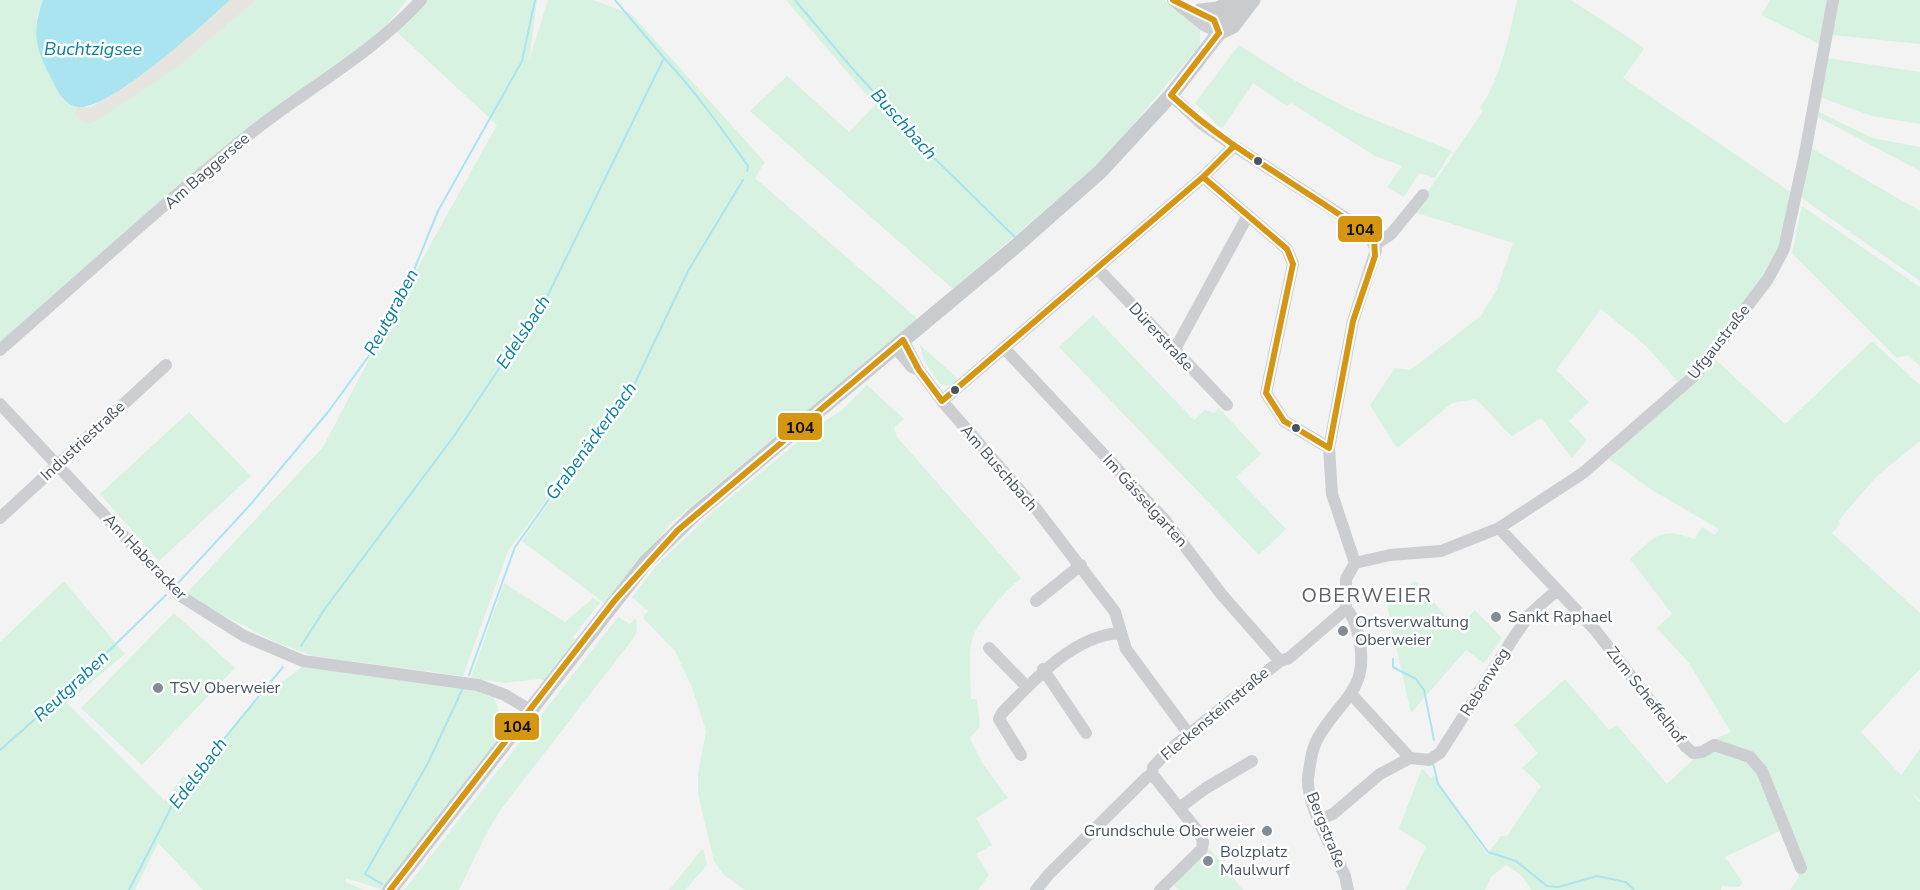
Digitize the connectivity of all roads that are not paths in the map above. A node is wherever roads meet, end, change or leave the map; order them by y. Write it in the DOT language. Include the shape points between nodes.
graph roads {
  1 [pos="421,0"];
  2 [pos="1237,0"];
  3 [pos="1253,0"];
  4 [pos="1833,0"];
  5 [pos="1179,3"];
  6 [pos="1200,11"];
  7 [pos="1220,33"];
  8 [pos="1171,94"];
  9 [pos="1234,146"];
  10 [pos="1203,177"];
  11 [pos="1423,195"];
  12 [pos="1247,217"];
  13 [pos="1376,244"];
  14 [pos="1096,268"];
  15 [pos="899,344"];
  16 [pos="1004,348"];
  17 [pos="0,350"];
  18 [pos="1174,351"];
  19 [pos="166,365"];
  20 [pos="942,401"];
  21 [pos="0,404"];
  22 [pos="1227,405"];
  23 [pos="1329,448"];
  24 [pos="57,465"];
  25 [pos="0,518"];
  26 [pos="1499,528"];
  27 [pos="1355,563"];
  28 [pos="1081,565"];
  29 [pos="1557,590"];
  30 [pos="1036,601"];
  31 [pos="1346,609"];
  32 [pos="1120,633"];
  33 [pos="989,648"];
  34 [pos="1280,661"];
  35 [pos="1043,669"];
  36 [pos="1027,687"];
  37 [pos="1352,695"];
  38 [pos="530,710"];
  39 [pos="1086,733"];
  40 [pos="1188,733"];
  41 [pos="1021,755"];
  42 [pos="1410,758"];
  43 [pos="1252,761"];
  44 [pos="1152,774"];
  45 [pos="1179,808"];
  46 [pos="1320,819"];
  47 [pos="1801,868"];
  48 [pos="1165,888"];
  49 [pos="390,890"];
  50 [pos="1036,890"];
  51 [pos="1347,890"];
  1 -- 17 [label="street, Am Baggersee" via="372,47 256,129"];
  2 -- 6 [label="main road" via="1218,9"];
  2 -- 7 [label="main road" via="1223,20"];
  3 -- 7 [label="main road" via="1233,26"];
  4 -- 26 [label="street, Ufgaustraße" via="1796,198 1784,249 1774,269 1685,384 1566,486"];
  5 -- 6 [label="street"];
  5 -- 7 [label="street" via="1204,26"];
  6 -- 7 [label="street" via="1214,20"];
  7 -- 8 [label="main road"];
  8 -- 9 [label="street"];
  8 -- 15 [label="main road" via="1100,172"];
  9 -- 10 [label="street"];
  9 -- 13 [label="street" via="1369,233"];
  10 -- 12 [label="street"];
  10 -- 14 [label="street"];
  11 -- 13 [label="street" via="1391,234"];
  12 -- 18 [label="street"];
  12 -- 23 [label="street" via="1287,249 1293,264 1266,393 1284,420"];
  13 -- 23 [label="street" via="1353,321"];
  14 -- 16 [label="street"];
  14 -- 18 [label="street, Dürerstraße"];
  15 -- 20 [label="street, Am Buschbach" via="912,367 919,370"];
  15 -- 38 [label="main road" via="678,530 615,600"];
  16 -- 20 [label="street"];
  16 -- 34 [label="street, Im Gässelgarten" via="1164,519 1222,595"];
  18 -- 22 [label="street, Dürerstraße"];
  19 -- 24 [label="street, Industriestraße"];
  20 -- 28 [label="street, Am Buschbach"];
  21 -- 24 [label="street, Am Haberacker"];
  23 -- 27 [label="street" via="1329,482"];
  24 -- 25 [label="street, Industriestraße"];
  24 -- 38 [label="street, Am Haberacker" via="179,595 244,636 279,653 322,665 478,685"];
  26 -- 27 [label="street, Ufgaustraße" via="1441,551 1390,555"];
  26 -- 29 [label="street, Zum Scheffelhof"];
  27 -- 31 [label="street" via="1346,579"];
  28 -- 30 [label="street"];
  28 -- 32 [label="street, Am Buschbach" via="1115,612"];
  29 -- 42 [label="street, Rebenweg" via="1530,614 1440,753 1429,760"];
  29 -- 47 [label="street, Zum Scheffelhof" via="1596,631 1686,747 1693,753 1714,745 1723,746 1749,757 1762,771"];
  31 -- 34 [label="street, Fleckensteinstraße" via="1289,658"];
  31 -- 37 [label="street, Bergstraße" via="1352,614 1362,662"];
  32 -- 35 [label="street" via="1100,636"];
  32 -- 40 [label="street, Am Buschbach" via="1126,649"];
  33 -- 36 [label="street"];
  34 -- 40 [label="street, Fleckensteinstraße"];
  35 -- 36 [label="street"];
  35 -- 39 [label="street"];
  36 -- 41 [label="street" via="999,719"];
  37 -- 42 [label="street"];
  37 -- 46 [label="street, Bergstraße" via="1317,739 1314,749 1308,790"];
  38 -- 49 [label="main road"];
  40 -- 44 [label="street, Fleckensteinstraße" via="1153,767"];
  42 -- 46 [label="street, Rebenweg" via="1380,774 1333,814"];
  43 -- 45 [label="street"];
  44 -- 45 [label="street"];
  44 -- 50 [label="street, Fleckensteinstraße"];
  45 -- 48 [label="street" via="1200,834 1202,849"];
  46 -- 51 [label="street, Bergstraße" via="1345,876"];
}
